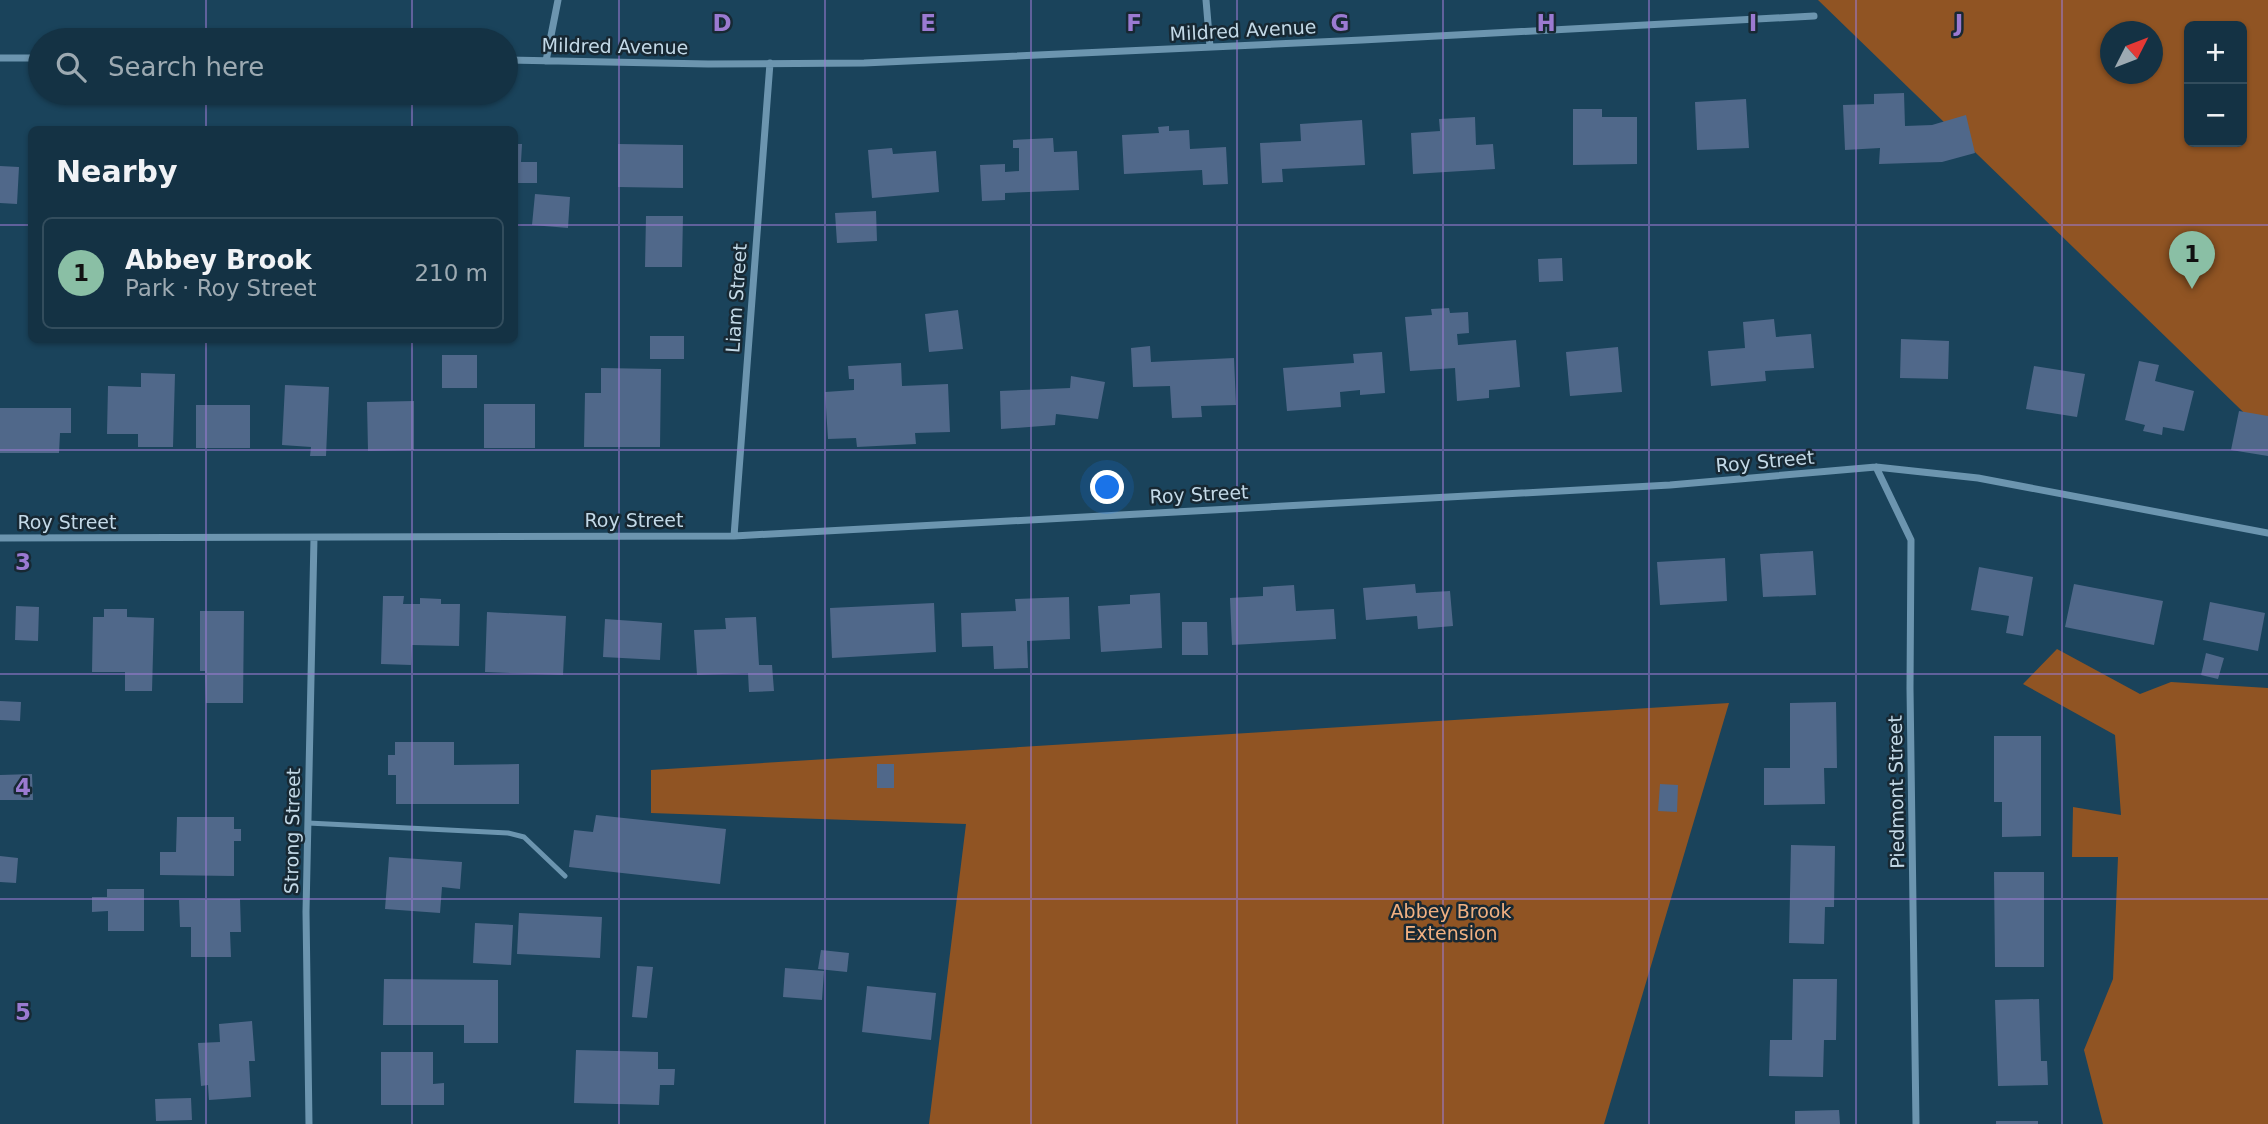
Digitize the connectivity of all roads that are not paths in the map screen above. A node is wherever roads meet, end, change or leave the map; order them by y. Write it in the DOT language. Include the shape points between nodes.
graph roads {
  1 [pos="558,0"];
  2 [pos="1206,0"];
  3 [pos="1814,16"];
  4 [pos="1210,47"];
  5 [pos="0,58"];
  6 [pos="28,58"];
  7 [pos="518,60"];
  8 [pos="546,61"];
  9 [pos="770,63"];
  10 [pos="1876,467"];
  11 [pos="2268,533"];
  12 [pos="734,536"];
  13 [pos="0,537"];
  14 [pos="314,538"];
  15 [pos="308,822"];
  16 [pos="565,876"];
  17 [pos="309,1124"];
  18 [pos="1916,1124"];
  1 -- 8 [label="street"];
  2 -- 4 [label="street"];
  3 -- 4 [label="street, Mildred Avenue"];
  4 -- 9 [label="street, Mildred Avenue"];
  5 -- 6 [label="street"];
  7 -- 8 [label="street, Mildred Avenue"];
  8 -- 9 [label="street, Mildred Avenue"];
  9 -- 12 [label="street, Liam Street"];
  10 -- 11 [label="street, Roy Street" via="1978,478"];
  10 -- 12 [label="street, Roy Street" via="1670,485"];
  10 -- 18 [label="street, Piedmont Street" via="1912,540"];
  12 -- 14 [label="street, Roy Street"];
  13 -- 14 [label="street, Roy Street"];
  14 -- 15 [label="street, Strong Street"];
  15 -- 16 [label="lane" via="508,833 524,837"];
  15 -- 17 [label="street, Strong Street"];
}
